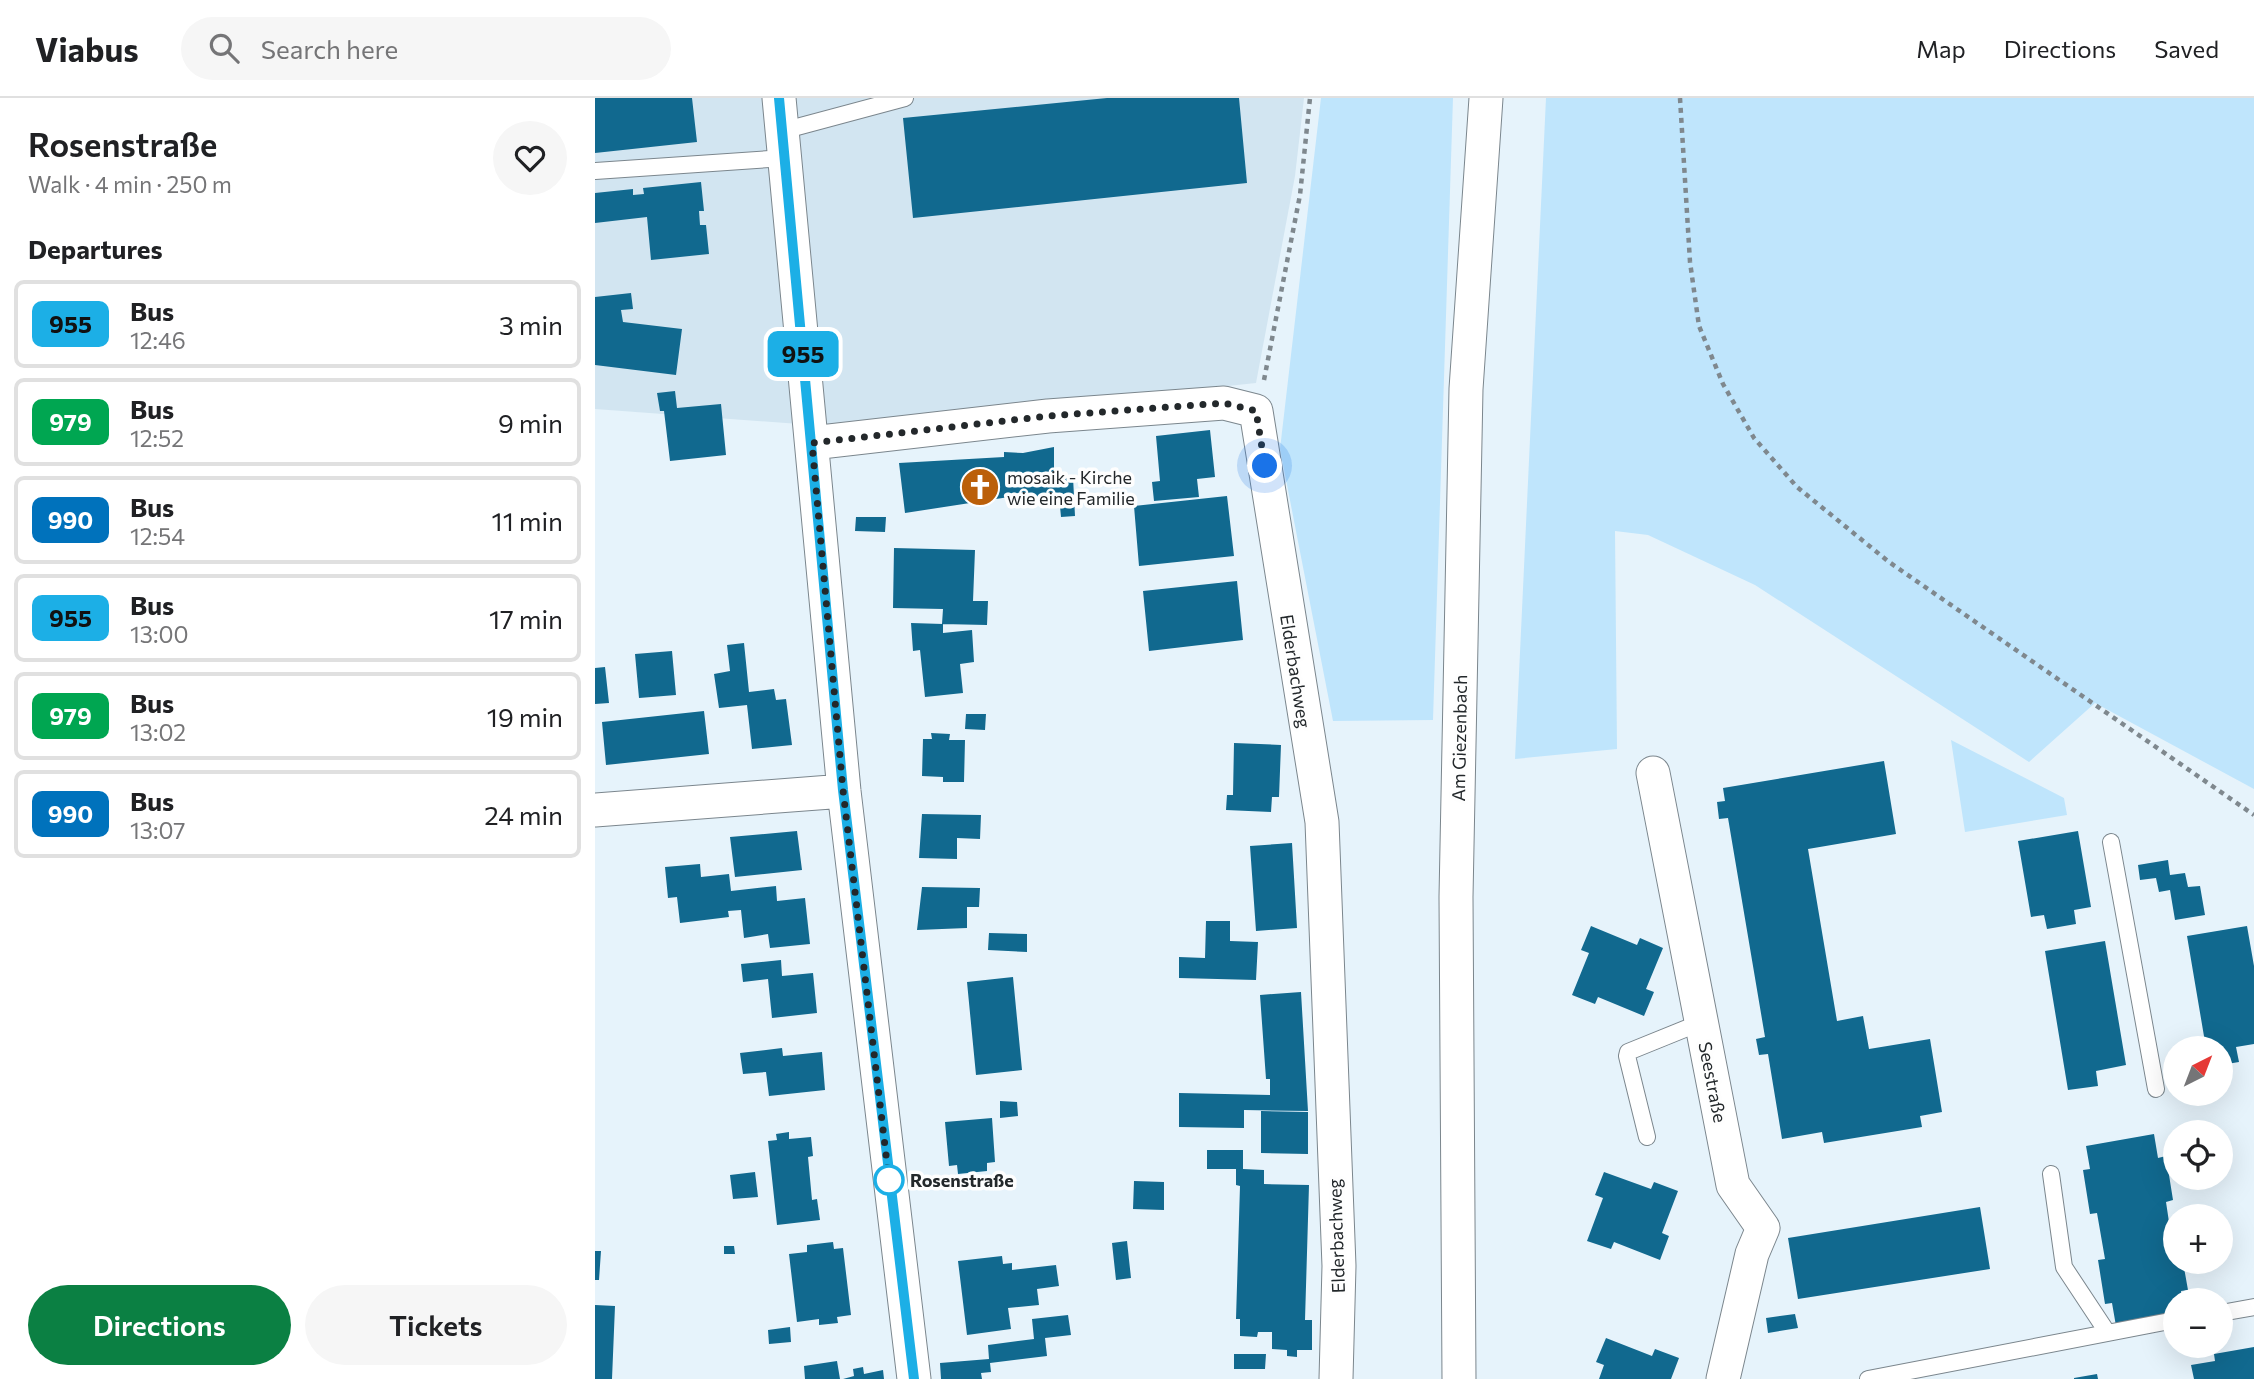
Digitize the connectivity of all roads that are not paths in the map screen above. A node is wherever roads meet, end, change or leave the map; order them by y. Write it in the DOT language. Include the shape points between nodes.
graph roads {
  1 [pos="779,98"];
  2 [pos="905,98"];
  3 [pos="1486,98"];
  4 [pos="784,145"];
  5 [pos="595,171"];
  6 [pos="812,443"];
  7 [pos="1653,773"];
  8 [pos="843,790"];
  9 [pos="595,810"];
  10 [pos="2111,842"];
  11 [pos="1702,1022"];
  12 [pos="2156,1089"];
  13 [pos="1647,1137"];
  14 [pos="2051,1174"];
  15 [pos="2254,1307"];
  16 [pos="2233,1310"];
  17 [pos="2163,1322"];
  18 [pos="2107,1332"];
  19 [pos="914,1379"];
  20 [pos="1336,1379"];
  21 [pos="1459,1379"];
  22 [pos="1723,1379"];
  23 [pos="1868,1379"];
  1 -- 4 [label="street"];
  2 -- 4 [label="lane"];
  3 -- 21 [label="street, Am Giezenbach" via="1467,389 1459,718"];
  4 -- 5 [label="lane"];
  4 -- 6 [label="street"];
  6 -- 8 [label="street"];
  6 -- 20 [label="street, Elderbachweg" via="1048,416 1224,403 1256,411 1322,822 1339,1266"];
  7 -- 11 [label="street, Seestraße"];
  8 -- 9 [label="street"];
  8 -- 19 [label="street"];
  10 -- 12 [label="lane"];
  11 -- 13 [label="lane" via="1628,1052"];
  11 -- 22 [label="street, Seestraße" via="1733,1185 1763,1228 1752,1254"];
  14 -- 18 [label="lane" via="2064,1267"];
  15 -- 16 [label="lane"];
  17 -- 18 [label="lane"];
  18 -- 23 [label="lane"];
}
